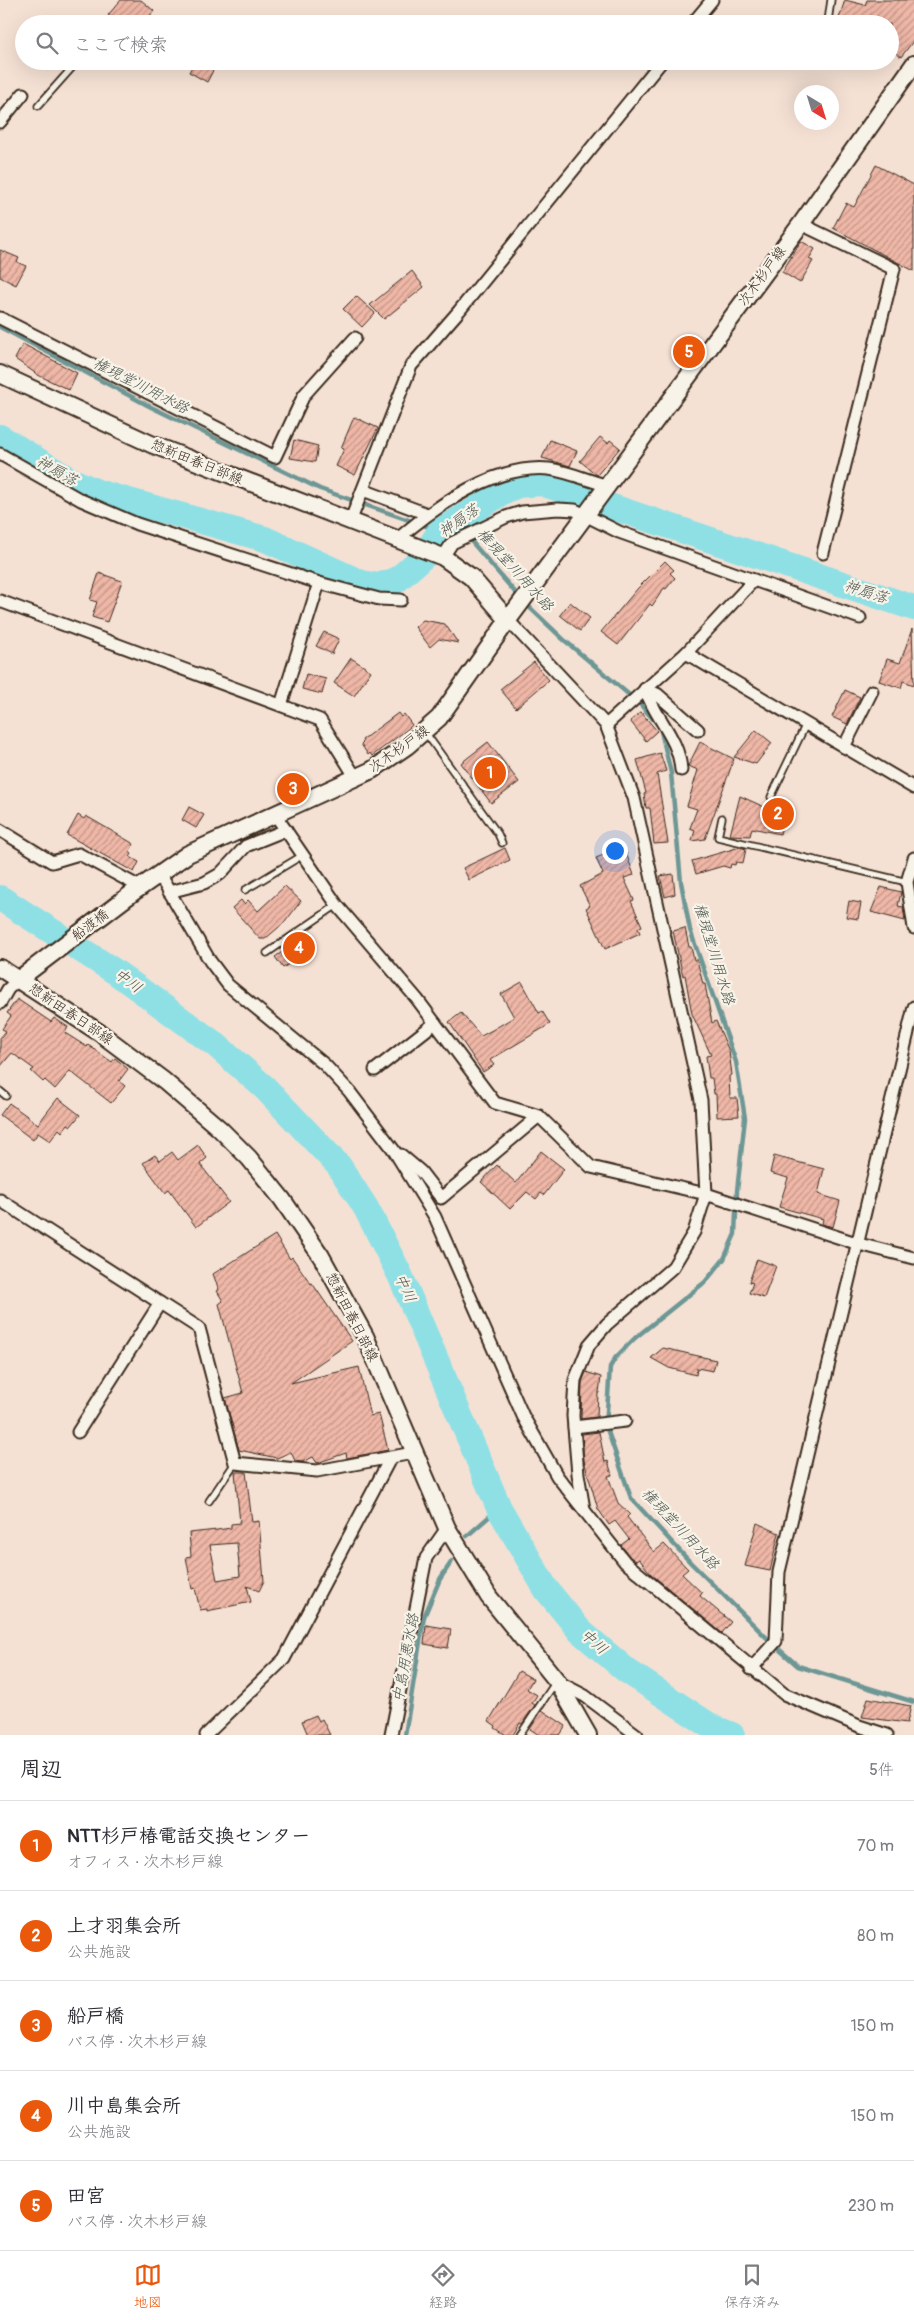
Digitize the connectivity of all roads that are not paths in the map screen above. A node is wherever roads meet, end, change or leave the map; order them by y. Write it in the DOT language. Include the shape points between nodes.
graph roads {
  1 [pos="712,0"];
  2 [pos="831,0"];
  3 [pos="700,15"];
  4 [pos="829,15"];
  5 [pos="914,64"];
  6 [pos="70,70"];
  7 [pos="655,70"];
  8 [pos="24,94"];
  9 [pos="38,106"];
  10 [pos="0,122"];
  11 [pos="800,224"];
  12 [pos="0,318"];
  13 [pos="355,338"];
  14 [pos="0,374"];
  15 [pos="0,454"];
  16 [pos="608,486"];
  17 [pos="362,490"];
  18 [pos="427,514"];
  19 [pos="587,516"];
  20 [pos="350,522"];
  21 [pos="399,538"];
  22 [pos="823,553"];
  23 [pos="443,557"];
  24 [pos="754,580"];
  25 [pos="319,584"];
  26 [pos="401,600"];
  27 [pos="0,601"];
  28 [pos="860,618"];
  29 [pos="508,620"];
  30 [pos="686,653"];
  31 [pos="645,689"];
  32 [pos="872,691"];
  33 [pos="280,706"];
  34 [pos="806,724"];
  35 [pos="606,725"];
  36 [pos="698,730"];
  37 [pos="424,732"];
  38 [pos="844,747"];
  39 [pos="681,770"];
  40 [pos="356,778"];
  41 [pos="914,788"];
  42 [pos="771,797"];
  43 [pos="274,813"];
  44 [pos="722,818"];
  45 [pos="0,830"];
  46 [pos="286,830"];
  47 [pos="502,843"];
  48 [pos="303,855"];
  49 [pos="914,858"];
  50 [pos="159,874"];
  51 [pos="907,882"];
  52 [pos="137,889"];
  53 [pos="245,890"];
  54 [pos="169,892"];
  55 [pos="336,905"];
  56 [pos="914,928"];
  57 [pos="267,953"];
  58 [pos="0,968"];
  59 [pos="20,979"];
  60 [pos="0,1003"];
  61 [pos="914,1007"];
  62 [pos="435,1023"];
  63 [pos="375,1070"];
  64 [pos="0,1091"];
  65 [pos="6,1096"];
  66 [pos="540,1116"];
  67 [pos="394,1149"];
  68 [pos="706,1194"];
  69 [pos="0,1200"];
  70 [pos="859,1244"];
  71 [pos="914,1258"];
  72 [pos="160,1303"];
  73 [pos="625,1421"];
  74 [pos="574,1427"];
  75 [pos="78,1432"];
  76 [pos="413,1453"];
  77 [pos="391,1457"];
  78 [pos="235,1463"];
  79 [pos="209,1501"];
  80 [pos="584,1513"];
  81 [pos="447,1528"];
  82 [pos="751,1668"];
  83 [pos="557,1681"];
  84 [pos="206,1735"];
  85 [pos="391,1735"];
  86 [pos="520,1735"];
  87 [pos="588,1735"];
  88 [pos="637,1735"];
  89 [pos="887,1735"];
  1 -- 3 [label="street"];
  2 -- 4 [label="lane"];
  5 -- 11 [label="main road, 次木杉戸線"];
  6 -- 9 [label="lane"];
  7 -- 17 [label="street" via="411,366"];
  8 -- 10 [label="street"];
  11 -- 16 [label="main road, 次木杉戸線"];
  11 -- 22 [label="street" via="894,269"];
  12 -- 13 [label="street" via="275,457 304,395"];
  14 -- 20 [label="main road, 惣新田春日部線" via="151,444"];
  15 -- 25 [label="street" via="81,500 137,524"];
  16 -- 18 [label="street" via="562,471 531,470 461,492"];
  16 -- 19 [label="main road, 次木杉戸線"];
  17 -- 18 [label="street"];
  17 -- 20 [label="street"];
  18 -- 21 [label="street"];
  19 -- 23 [label="street" via="575,510 558,509 514,515 452,543"];
  19 -- 24 [label="street" via="619,532"];
  19 -- 29 [label="main road, 次木杉戸線"];
  20 -- 21 [label="main road, 惣新田春日部線"];
  21 -- 23 [label="main road, 惣新田春日部線"];
  23 -- 29 [label="main road" via="471,577"];
  24 -- 28 [label="street"];
  24 -- 30 [label="street"];
  25 -- 26 [label="street"];
  25 -- 33 [label="street"];
  27 -- 33 [label="street"];
  29 -- 35 [label="street"];
  29 -- 37 [label="main road, 次木杉戸線" via="448,708"];
  30 -- 31 [label="street"];
  30 -- 34 [label="street"];
  31 -- 35 [label="street"];
  31 -- 36 [label="street" via="657,694"];
  31 -- 39 [label="street" via="649,702 674,740"];
  32 -- 38 [label="street"];
  33 -- 40 [label="street" via="320,720"];
  34 -- 38 [label="street"];
  34 -- 42 [label="lane"];
  35 -- 68 [label="street" via="634,798 701,1100"];
  37 -- 40 [label="main road, 次木杉戸線" via="388,760"];
  37 -- 47 [label="lane"];
  38 -- 41 [label="street"];
  40 -- 43 [label="main road, 次木杉戸線"];
  43 -- 46 [label="street"];
  43 -- 50 [label="main road, 次木杉戸線" via="211,842"];
  44 -- 51 [label="lane" via="718,838"];
  45 -- 52 [label="street" via="52,862 79,854"];
  46 -- 48 [label="street"];
  46 -- 54 [label="street" via="246,846 220,874 204,883"];
  48 -- 53 [label="lane"];
  48 -- 55 [label="street"];
  49 -- 51 [label="street"];
  50 -- 52 [label="main road, 次木杉戸線"];
  50 -- 54 [label="street"];
  51 -- 56 [label="street"];
  52 -- 59 [label="main road, 船渡橋"];
  54 -- 67 [label="street" via="228,985 325,1065 350,1091"];
  55 -- 57 [label="lane"];
  55 -- 62 [label="street"];
  58 -- 59 [label="main road"];
  59 -- 60 [label="street" via="4,994"];
  59 -- 76 [label="main road, 惣新田春日部線" via="157,1075 220,1129 254,1165 321,1256 364,1336"];
  61 -- 70 [label="street"];
  62 -- 63 [label="street"];
  62 -- 66 [label="street" via="495,1103"];
  64 -- 65 [label="lane"];
  66 -- 67 [label="street" via="441,1198 421,1172"];
  66 -- 68 [label="street" via="591,1167"];
  67 -- 80 [label="street" via="435,1217 524,1416 557,1476"];
  68 -- 70 [label="street"];
  68 -- 74 [label="street" via="694,1232 673,1267 607,1324 589,1345 575,1380"];
  69 -- 72 [label="street"];
  70 -- 71 [label="street"];
  70 -- 82 [label="street" via="779,1572 776,1642"];
  72 -- 75 [label="street"];
  72 -- 78 [label="street" via="199,1328"];
  73 -- 74 [label="street"];
  74 -- 80 [label="street"];
  76 -- 77 [label="street"];
  76 -- 81 [label="main road, 惣新田春日部線"];
  77 -- 78 [label="street" via="317,1472"];
  77 -- 84 [label="street" via="284,1658"];
  78 -- 79 [label="lane"];
  80 -- 82 [label="street" via="625,1562"];
  81 -- 83 [label="main road, 惣新田春日部線" via="489,1597"];
  81 -- 85 [label="street" via="426,1558"];
  82 -- 89 [label="street" via="784,1694"];
  83 -- 86 [label="lane"];
  83 -- 87 [label="main road, 惣新田春日部線"];
  83 -- 88 [label="street" via="586,1696"];
}
